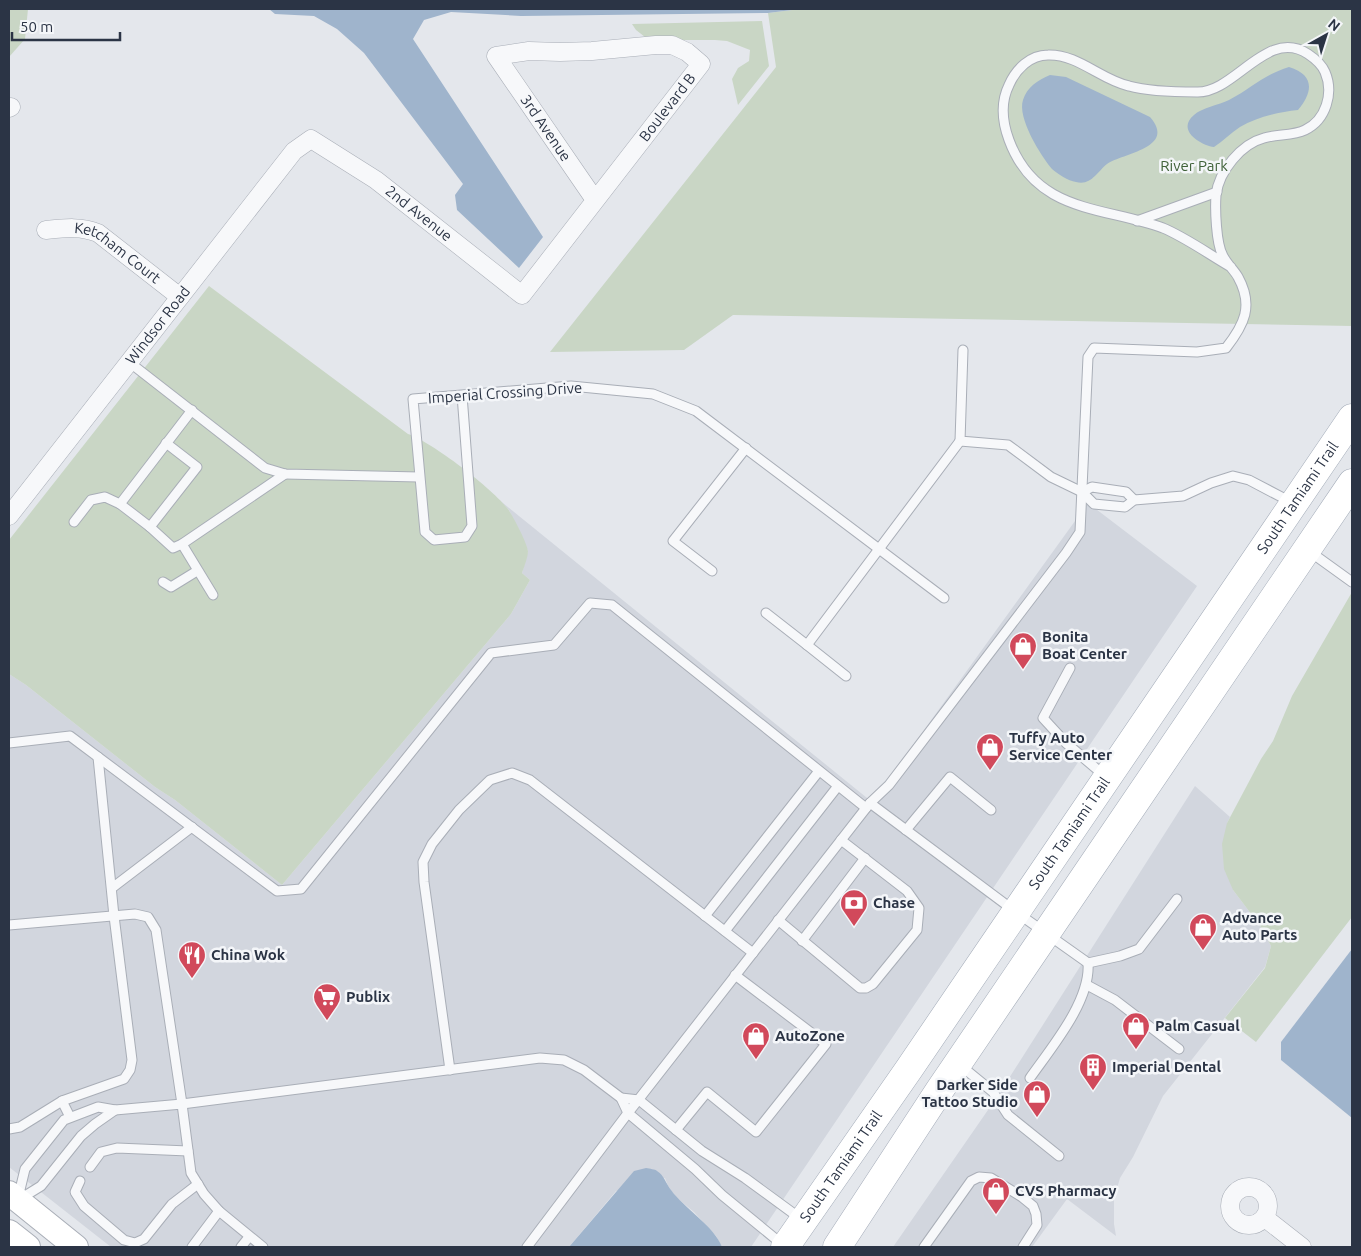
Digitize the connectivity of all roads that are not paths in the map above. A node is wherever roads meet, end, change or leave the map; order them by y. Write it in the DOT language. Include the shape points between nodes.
graph roads {
  1 [pos="496,56"];
  2 [pos="311,139"];
  3 [pos="1217,192"];
  4 [pos="595,200"];
  5 [pos="1137,221"];
  6 [pos="46,230"];
  7 [pos="1230,267"];
  8 [pos="522,295"];
  9 [pos="180,297"];
  10 [pos="963,350"];
  11 [pos="129,362"];
  12 [pos="462,395"];
  13 [pos="192,410"];
  14 [pos="1352,418"];
  15 [pos="960,441"];
  16 [pos="166,443"];
  17 [pos="746,448"];
  18 [pos="285,474"];
  19 [pos="420,477"];
  20 [pos="1352,483"];
  21 [pos="1082,492"];
  22 [pos="1134,500"];
  23 [pos="1294,503"];
  24 [pos="120,504"];
  25 [pos="10,511"];
  26 [pos="74,522"];
  27 [pos="150,527"];
  28 [pos="182,544"];
  29 [pos="879,549"];
  30 [pos="1307,550"];
  31 [pos="198,571"];
  32 [pos="712,571"];
  33 [pos="163,582"];
  34 [pos="1352,582"];
  35 [pos="213,595"];
  36 [pos="944,598"];
  37 [pos="766,613"];
  38 [pos="807,645"];
  39 [pos="1070,668"];
  40 [pos="846,676"];
  41 [pos="9,744"];
  42 [pos="98,757"];
  43 [pos="819,771"];
  44 [pos="1107,778"];
  45 [pos="838,786"];
  46 [pos="868,806"];
  47 [pos="992,810"];
  48 [pos="192,827"];
  49 [pos="906,830"];
  50 [pos="841,840"];
  51 [pos="865,858"];
  52 [pos="112,888"];
  53 [pos="1176,899"];
  54 [pos="1016,912"];
  55 [pos="114,916"];
  56 [pos="705,916"];
  57 [pos="778,920"];
  58 [pos="9,925"];
  59 [pos="726,931"];
  60 [pos="1046,933"];
  61 [pos="802,940"];
  62 [pos="752,953"];
  63 [pos="1088,963"];
  64 [pos="736,975"];
  65 [pos="1087,985"];
  66 [pos="1178,1049"];
  67 [pos="958,1063"];
  68 [pos="450,1070"];
  69 [pos="1030,1078"];
  70 [pos="620,1098"];
  71 [pos="639,1100"];
  72 [pos="62,1101"];
  73 [pos="182,1104"];
  74 [pos="115,1110"];
  75 [pos="628,1113"];
  76 [pos="70,1117"];
  77 [pos="9,1129"];
  78 [pos="676,1130"];
  79 [pos="188,1151"];
  80 [pos="1059,1156"];
  81 [pos="90,1168"];
  82 [pos="80,1181"];
  83 [pos="198,1184"];
  84 [pos="12,1202"];
  85 [pos="219,1211"];
  86 [pos="1265,1218"];
  87 [pos="803,1221"];
  88 [pos="9,1232"];
  89 [pos="249,1237"];
  90 [pos="842,1245"];
  91 [pos="28,1247"];
  92 [pos="76,1247"];
  93 [pos="192,1247"];
  94 [pos="241,1247"];
  95 [pos="263,1247"];
  96 [pos="527,1247"];
  97 [pos="785,1247"];
  98 [pos="924,1247"];
  99 [pos="1023,1247"];
  100 [pos="1302,1247"];
  1 -- 4 [label="street, 3rd Avenue"];
  1 -- 4 [label="street, Boulevard B" via="529,51 568,52 672,45 701,64"];
  2 -- 8 [label="street, 2nd Avenue" via="376,180"];
  2 -- 9 [label="street, Windsor Road" via="294,151"];
  3 -- 5 [label="lane"];
  3 -- 5 [label="lane" via="1229,165 1249,145 1264,138 1306,130 1319,118 1328,103 1330,85 1324,69 1305,52 1292,47 1270,51 1216,87 1203,92 1128,86 1062,55 1036,57 1022,65 1012,78 1002,105 1004,127 1019,162 1040,185 1059,198"];
  3 -- 7 [label="lane" via="1215,216 1222,254"];
  4 -- 8 [label="street, Boulevard B"];
  5 -- 7 [label="lane" via="1164,229"];
  6 -- 9 [label="street, Ketcham Court" via="73,228 98,233"];
  7 -- 21 [label="lane" via="1239,278 1246,312 1239,331 1226,348 1197,352 1094,348 1088,357"];
  9 -- 11 [label="street, Windsor Road"];
  10 -- 15 [label="lane"];
  11 -- 13 [label="lane"];
  11 -- 25 [label="street, Windsor Road"];
  12 -- 17 [label="lane, Imperial Crossing Drive" via="572,386 653,394 696,411"];
  12 -- 19 [label="lane, Imperial Crossing Drive" via="412,399"];
  12 -- 19 [label="lane" via="472,526 465,537 434,540 425,532"];
  13 -- 16 [label="lane"];
  13 -- 18 [label="lane" via="265,468"];
  14 -- 23 [label="main road, South Tamiami Trail"];
  15 -- 21 [label="lane" via="1008,445 1051,477"];
  15 -- 29 [label="lane"];
  16 -- 24 [label="lane"];
  16 -- 27 [label="lane" via="197,467"];
  17 -- 29 [label="lane, Imperial Crossing Drive"];
  17 -- 32 [label="lane" via="674,541"];
  18 -- 19 [label="lane"];
  18 -- 28 [label="lane"];
  20 -- 30 [label="main road"];
  21 -- 22 [label="lane" via="1092,487 1126,492"];
  21 -- 22 [label="lane" via="1094,504 1126,507"];
  21 -- 46 [label="lane" via="1080,532 1066,553 888,785"];
  22 -- 23 [label="lane" via="1183,496 1233,476 1249,480"];
  23 -- 44 [label="main road, South Tamiami Trail"];
  24 -- 26 [label="lane" via="105,497 91,500"];
  24 -- 27 [label="lane"];
  27 -- 28 [label="lane" via="173,548"];
  28 -- 31 [label="lane"];
  29 -- 36 [label="lane, Imperial Crossing Drive"];
  29 -- 38 [label="lane"];
  30 -- 34 [label="lane"];
  30 -- 60 [label="main road"];
  31 -- 33 [label="lane" via="171,587"];
  31 -- 35 [label="lane"];
  37 -- 38 [label="lane"];
  38 -- 40 [label="lane"];
  39 -- 44 [label="lane" via="1043,718 1066,743"];
  41 -- 42 [label="lane" via="70,736"];
  42 -- 48 [label="lane"];
  42 -- 52 [label="lane"];
  43 -- 45 [label="lane"];
  43 -- 48 [label="lane" via="612,605 590,603 554,645 491,653 301,888 277,892"];
  43 -- 56 [label="lane"];
  44 -- 54 [label="main road, South Tamiami Trail"];
  45 -- 46 [label="lane"];
  45 -- 59 [label="lane"];
  46 -- 49 [label="lane"];
  46 -- 50 [label="lane"];
  47 -- 49 [label="lane" via="950,776"];
  48 -- 52 [label="lane"];
  49 -- 54 [label="lane"];
  50 -- 51 [label="lane"];
  50 -- 57 [label="lane"];
  51 -- 61 [label="lane"];
  51 -- 61 [label="lane" via="907,891 920,908 917,930 873,984 866,988 860,988"];
  52 -- 55 [label="lane"];
  53 -- 63 [label="lane" via="1139,949"];
  54 -- 60 [label="lane"];
  54 -- 87 [label="main road, South Tamiami Trail"];
  55 -- 58 [label="lane"];
  55 -- 72 [label="lane" via="132,1060 130,1070 124,1079"];
  55 -- 73 [label="lane" via="135,914 148,917 156,930"];
  56 -- 59 [label="lane"];
  56 -- 68 [label="lane" via="530,780 512,773 490,780 459,810 432,844 423,862"];
  57 -- 61 [label="lane"];
  57 -- 62 [label="lane"];
  59 -- 62 [label="lane"];
  60 -- 63 [label="lane"];
  60 -- 67 [label="main road"];
  62 -- 64 [label="lane"];
  63 -- 65 [label="lane"];
  64 -- 71 [label="lane"];
  64 -- 78 [label="lane" via="826,1044 756,1132 707,1092"];
  65 -- 66 [label="lane" via="1115,1000"];
  65 -- 69 [label="lane" via="1070,1019"];
  67 -- 80 [label="lane" via="993,1092 1008,1115"];
  67 -- 90 [label="main road"];
  68 -- 70 [label="lane" via="540,1058 564,1060 584,1070"];
  68 -- 73 [label="lane"];
  70 -- 71 [label="lane"];
  70 -- 75 [label="lane"];
  71 -- 75 [label="lane"];
  71 -- 78 [label="lane"];
  72 -- 76 [label="lane"];
  72 -- 77 [label="lane" via="20,1127"];
  73 -- 74 [label="lane"];
  73 -- 79 [label="lane"];
  74 -- 76 [label="lane" via="98,1107"];
  74 -- 84 [label="lane" via="81,1136 41,1186"];
  75 -- 96 [label="lane"];
  75 -- 97 [label="lane"];
  76 -- 84 [label="lane" via="64,1120 24,1169"];
  78 -- 87 [label="lane"];
  79 -- 81 [label="lane" via="117,1148 101,1152"];
  79 -- 83 [label="lane" via="191,1173"];
  82 -- 83 [label="lane" via="75,1192 84,1206 124,1240 135,1244 144,1239 172,1204"];
  83 -- 85 [label="lane"];
  84 -- 92 [label="main road"];
  85 -- 89 [label="lane"];
  85 -- 93 [label="lane"];
  86 -- 100 [label="street"];
  87 -- 97 [label="main road, South Tamiami Trail"];
  88 -- 91 [label="main road"];
  89 -- 94 [label="lane"];
  89 -- 95 [label="lane"];
  98 -- 99 [label="lane" via="971,1181 979,1177 991,1178 1033,1206 1036,1225"];
}
